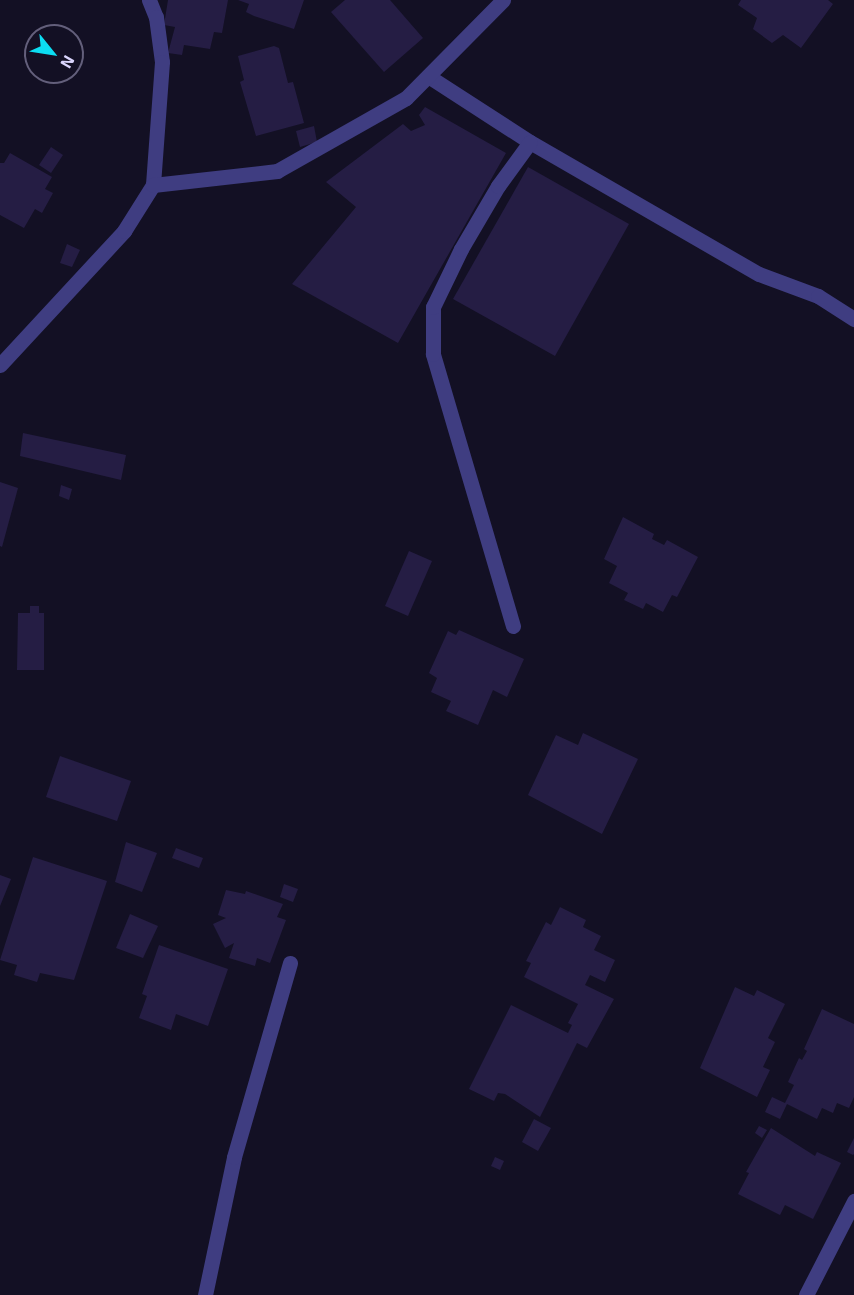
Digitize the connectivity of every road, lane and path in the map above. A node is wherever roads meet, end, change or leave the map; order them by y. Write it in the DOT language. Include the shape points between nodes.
graph roads {
  1 [pos="149,0"];
  2 [pos="503,0"];
  3 [pos="428,76"];
  4 [pos="530,142"];
  5 [pos="153,185"];
  6 [pos="854,320"];
  7 [pos="0,365"];
  8 [pos="513,626"];
  9 [pos="290,963"];
  10 [pos="854,1201"];
  11 [pos="205,1295"];
  12 [pos="806,1295"];
  1 -- 5 [label="street" via="156,17 162,62"];
  2 -- 3 [label="street"];
  3 -- 4 [label="street"];
  3 -- 5 [label="street" via="406,98 277,171"];
  4 -- 6 [label="street" via="759,274 818,296"];
  4 -- 8 [label="street" via="466,240 433,307 433,354 472,498"];
  5 -- 7 [label="street" via="124,231"];
  9 -- 11 [label="street" via="234,1157 214,1269"];
  10 -- 12 [label="street"];
}
